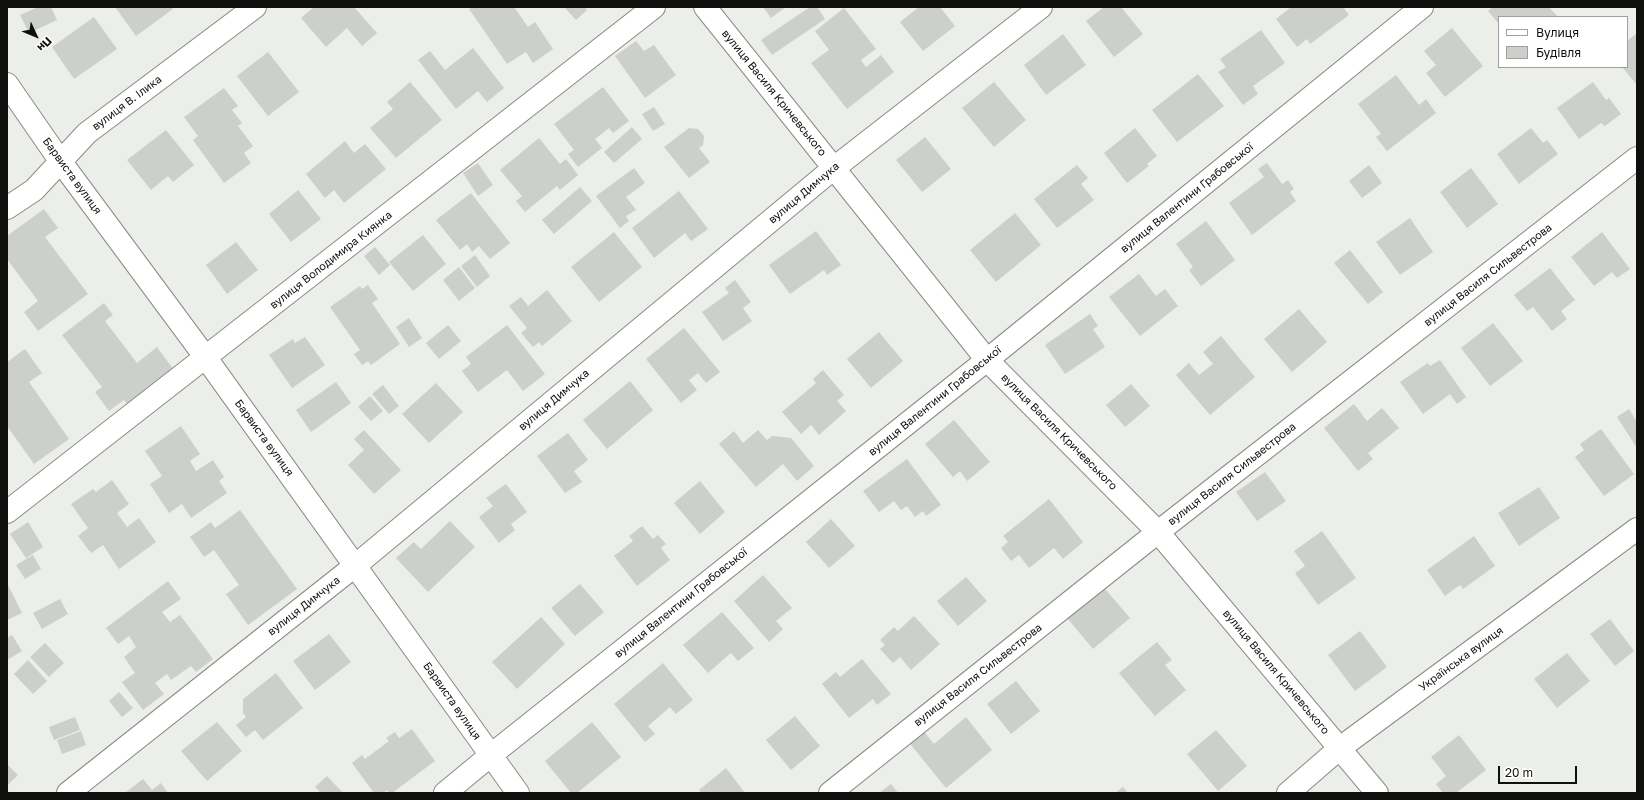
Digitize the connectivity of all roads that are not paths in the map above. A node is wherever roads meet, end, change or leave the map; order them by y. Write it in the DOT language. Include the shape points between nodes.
graph roads {
  1 [pos="255,7"];
  2 [pos="654,7"];
  3 [pos="705,7"];
  4 [pos="1041,7"];
  5 [pos="1422,7"];
  6 [pos="7,84"];
  7 [pos="1637,158"];
  8 [pos="61,162"];
  9 [pos="834,168"];
  10 [pos="7,208"];
  11 [pos="206,358"];
  12 [pos="987,360"];
  13 [pos="7,512"];
  14 [pos="1637,529"];
  15 [pos="1158,532"];
  16 [pos="356,565"];
  17 [pos="1340,748"];
  18 [pos="490,755"];
  19 [pos="68,793"];
  20 [pos="445,793"];
  21 [pos="518,793"];
  22 [pos="830,793"];
  23 [pos="1288,793"];
  24 [pos="1377,793"];
  1 -- 8 [label="street, вулиця В. Ілика" via="87,133"];
  2 -- 11 [label="street, вулиця Володимира Киянка"];
  3 -- 9 [label="street, вулиця Василя Кричевського"];
  4 -- 9 [label="street, вулиця Димчука"];
  5 -- 12 [label="street, вулиця Валентини Грабовської"];
  6 -- 8 [label="street, Барвиста вулиця"];
  7 -- 15 [label="street, вулиця Василя Сильвестрова"];
  8 -- 10 [label="street, вулиця В. Ілика" via="34,190"];
  8 -- 11 [label="street, Барвиста вулиця"];
  9 -- 12 [label="street, вулиця Василя Кричевського"];
  9 -- 16 [label="street, вулиця Димчука"];
  11 -- 13 [label="street, вулиця Володимира Киянка"];
  11 -- 16 [label="street, Барвиста вулиця"];
  12 -- 15 [label="street, вулиця Василя Кричевського"];
  12 -- 18 [label="street, вулиця Валентини Грабовської"];
  14 -- 17 [label="street, Українська вулиця"];
  15 -- 17 [label="street, вулиця Василя Кричевського"];
  15 -- 22 [label="street, вулиця Василя Сильвестрова"];
  16 -- 18 [label="street, Барвиста вулиця"];
  16 -- 19 [label="street, вулиця Димчука"];
  17 -- 23 [label="street, Українська вулиця"];
  17 -- 24 [label="street, вулиця Василя Кричевського"];
  18 -- 20 [label="street, вулиця Валентини Грабовської"];
  18 -- 21 [label="street, Барвиста вулиця"];
}
